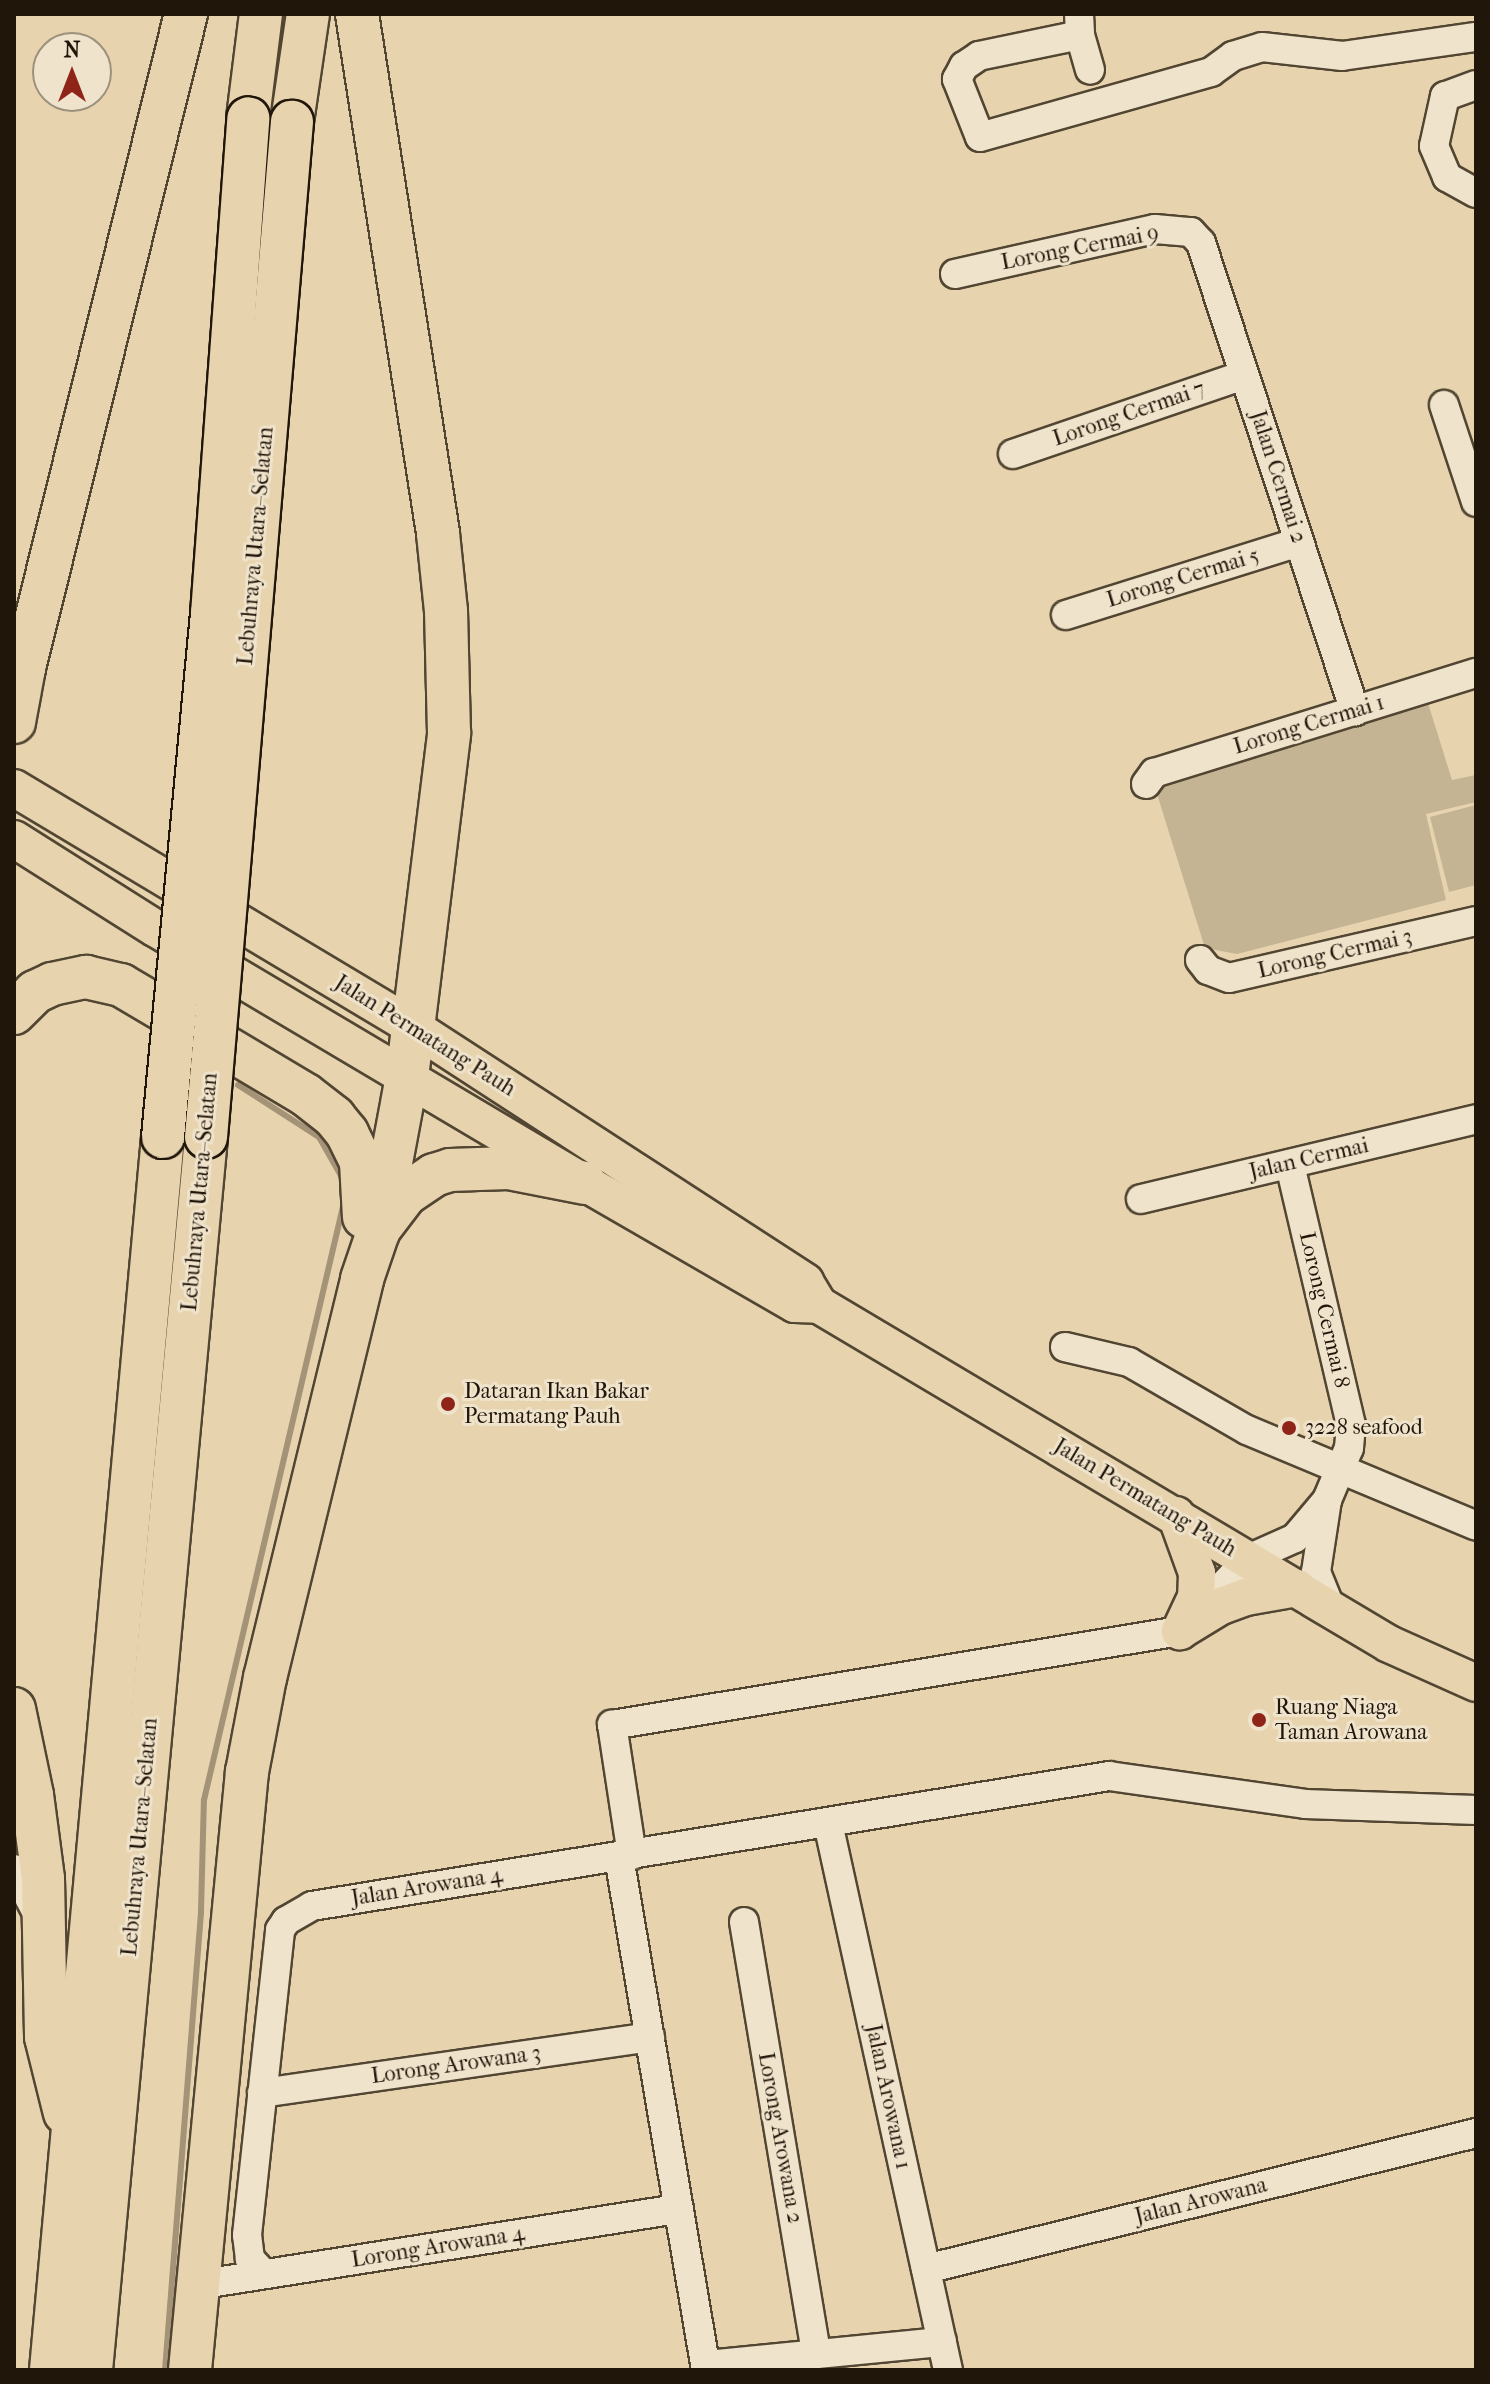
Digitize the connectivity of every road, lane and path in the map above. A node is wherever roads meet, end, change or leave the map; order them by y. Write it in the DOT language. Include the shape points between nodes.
graph roads {
  1 [pos="186,14"];
  2 [pos="261,14"];
  3 [pos="308,14"];
  4 [pos="357,14"];
  5 [pos="1080,24"];
  6 [pos="1476,37"];
  7 [pos="1090,70"];
  8 [pos="1476,85"];
  9 [pos="1476,193"];
  10 [pos="1201,243"];
  11 [pos="955,274"];
  12 [pos="1244,375"];
  13 [pos="1444,405"];
  14 [pos="1013,454"];
  15 [pos="1476,502"];
  16 [pos="1299,542"];
  17 [pos="1066,615"];
  18 [pos="1476,673"];
  19 [pos="19,674"];
  20 [pos="1355,711"];
  21 [pos="14,722"];
  22 [pos="1146,784"];
  23 [pos="14,788"];
  24 [pos="14,839"];
  25 [pos="1476,921"];
  26 [pos="1200,960"];
  27 [pos="14,1013"];
  28 [pos="413,1027"];
  29 [pos="407,1077"];
  30 [pos="1476,1119"];
  31 [pos="1290,1164"];
  32 [pos="585,1183"];
  33 [pos="1141,1199"];
  34 [pos="378,1232"];
  35 [pos="362,1279"];
  36 [pos="819,1305"];
  37 [pos="1065,1347"];
  38 [pos="1340,1471"];
  39 [pos="1327,1500"];
  40 [pos="1176,1515"];
  41 [pos="1476,1526"];
  42 [pos="1248,1559"];
  43 [pos="1297,1588"];
  44 [pos="1331,1609"];
  45 [pos="1180,1631"];
  46 [pos="1476,1683"];
  47 [pos="14,1709"];
  48 [pos="1476,1810"];
  49 [pos="828,1823"];
  50 [pos="625,1856"];
  51 [pos="14,1869"];
  52 [pos="744,1922"];
  53 [pos="46,1934"];
  54 [pos="650,2037"];
  55 [pos="262,2093"];
  56 [pos="72,2133"];
  57 [pos="1476,2133"];
  58 [pos="679,2209"];
  59 [pos="926,2269"];
  60 [pos="264,2274"];
  61 [pos="197,2285"];
  62 [pos="942,2342"];
  63 [pos="816,2354"];
  64 [pos="706,2368"];
  65 [pos="51,2370"];
  66 [pos="91,2370"];
  67 [pos="190,2370"];
  68 [pos="948,2370"];
  1 -- 19 [label="highway"];
  2 -- 56 [label="highway, Lebuhraya Utara–Selatan, bridge" via="248,118 212,614"];
  3 -- 66 [label="highway, Lebuhraya Utara–Selatan, bridge" via="292,122 206,1137"];
  4 -- 28 [label="highway" via="446,611 449,733"];
  5 -- 6 [label="street" via="979,56 964,66 957,79 980,137 1211,72 1233,56 1262,47 1342,56"];
  5 -- 7 [label="street"];
  8 -- 9 [label="street" via="1445,96 1434,146 1447,177"];
  10 -- 11 [label="street, Lorong Cermai 9" via="1191,232 1155,229"];
  10 -- 12 [label="street, Jalan Cermai 2"];
  12 -- 14 [label="street, Lorong Cermai 7"];
  12 -- 16 [label="street, Jalan Cermai 2"];
  13 -- 15 [label="street"];
  16 -- 17 [label="street, Lorong Cermai 5"];
  16 -- 20 [label="street, Jalan Cermai 2"];
  18 -- 20 [label="street, Lorong Cermai 1"];
  19 -- 21 [label="highway"];
  20 -- 22 [label="street, Lorong Cermai 1" via="1154,773"];
  23 -- 28 [label="main road, Jalan Permatang Pauh"];
  24 -- 29 [label="main road, Jalan Permatang Pauh"];
  25 -- 26 [label="street, Lorong Cermai 3" via="1229,978 1208,970"];
  27 -- 35 [label="highway" via="52,984 78,977 104,979 322,1106 347,1133 361,1162"];
  28 -- 29 [label="highway"];
  28 -- 36 [label="main road, Jalan Permatang Pauh" via="805,1282"];
  29 -- 32 [label="main road, Jalan Permatang Pauh"];
  29 -- 34 [label="highway"];
  30 -- 31 [label="street, Jalan Cermai"];
  31 -- 33 [label="street, Jalan Cermai"];
  31 -- 38 [label="street, Lorong Cermai 8" via="1351,1425"];
  32 -- 34 [label="highway" via="508,1168 450,1170 406,1194"];
  32 -- 36 [label="main road, Jalan Permatang Pauh" via="795,1304"];
  34 -- 35 [label="highway"];
  35 -- 61 [label="highway" via="247,1772"];
  36 -- 40 [label="main road, Jalan Permatang Pauh"];
  37 -- 38 [label="street" via="1129,1362 1247,1430"];
  38 -- 39 [label="street, Lorong Cermai 8"];
  38 -- 41 [label="street"];
  39 -- 42 [label="street, Lorong Cermai 8" via="1295,1538"];
  39 -- 44 [label="street, Lorong Cermai 8" via="1316,1572"];
  40 -- 42 [label="main road, Jalan Permatang Pauh"];
  40 -- 45 [label="main road" via="1197,1573 1196,1597"];
  42 -- 43 [label="main road, Jalan Permatang Pauh"];
  42 -- 45 [label="street"];
  43 -- 44 [label="main road, Jalan Permatang Pauh"];
  43 -- 45 [label="main road" via="1221,1606"];
  44 -- 46 [label="main road, Jalan Permatang Pauh" via="1389,1644"];
  45 -- 50 [label="street" via="612,1725"];
  47 -- 53 [label="highway" via="39,1841"];
  48 -- 49 [label="street, Jalan Arowana 4" via="1305,1804 1109,1776"];
  49 -- 50 [label="street, Jalan Arowana 4"];
  49 -- 59 [label="street, Jalan Arowana 1"];
  50 -- 54 [label="street"];
  50 -- 55 [label="street, Jalan Arowana 4" via="312,1906 286,1921 280,1930"];
  51 -- 53 [label="street"];
  52 -- 63 [label="street, Lorong Arowana 2"];
  53 -- 56 [label="highway" via="46,2037"];
  54 -- 55 [label="street, Lorong Arowana 3"];
  54 -- 58 [label="street"];
  55 -- 60 [label="street, Jalan Arowana 4" via="247,2235 250,2259"];
  56 -- 65 [label="highway, Lebuhraya Utara–Selatan"];
  57 -- 59 [label="street, Jalan Arowana"];
  58 -- 60 [label="street, Lorong Arowana 4"];
  58 -- 64 [label="street"];
  59 -- 62 [label="street, Jalan Arowana 1"];
  60 -- 61 [label="street, Lorong Arowana 4"];
  61 -- 67 [label="highway"];
  62 -- 63 [label="street"];
  62 -- 68 [label="street, Jalan Arowana 1"];
  63 -- 64 [label="street"];
}
